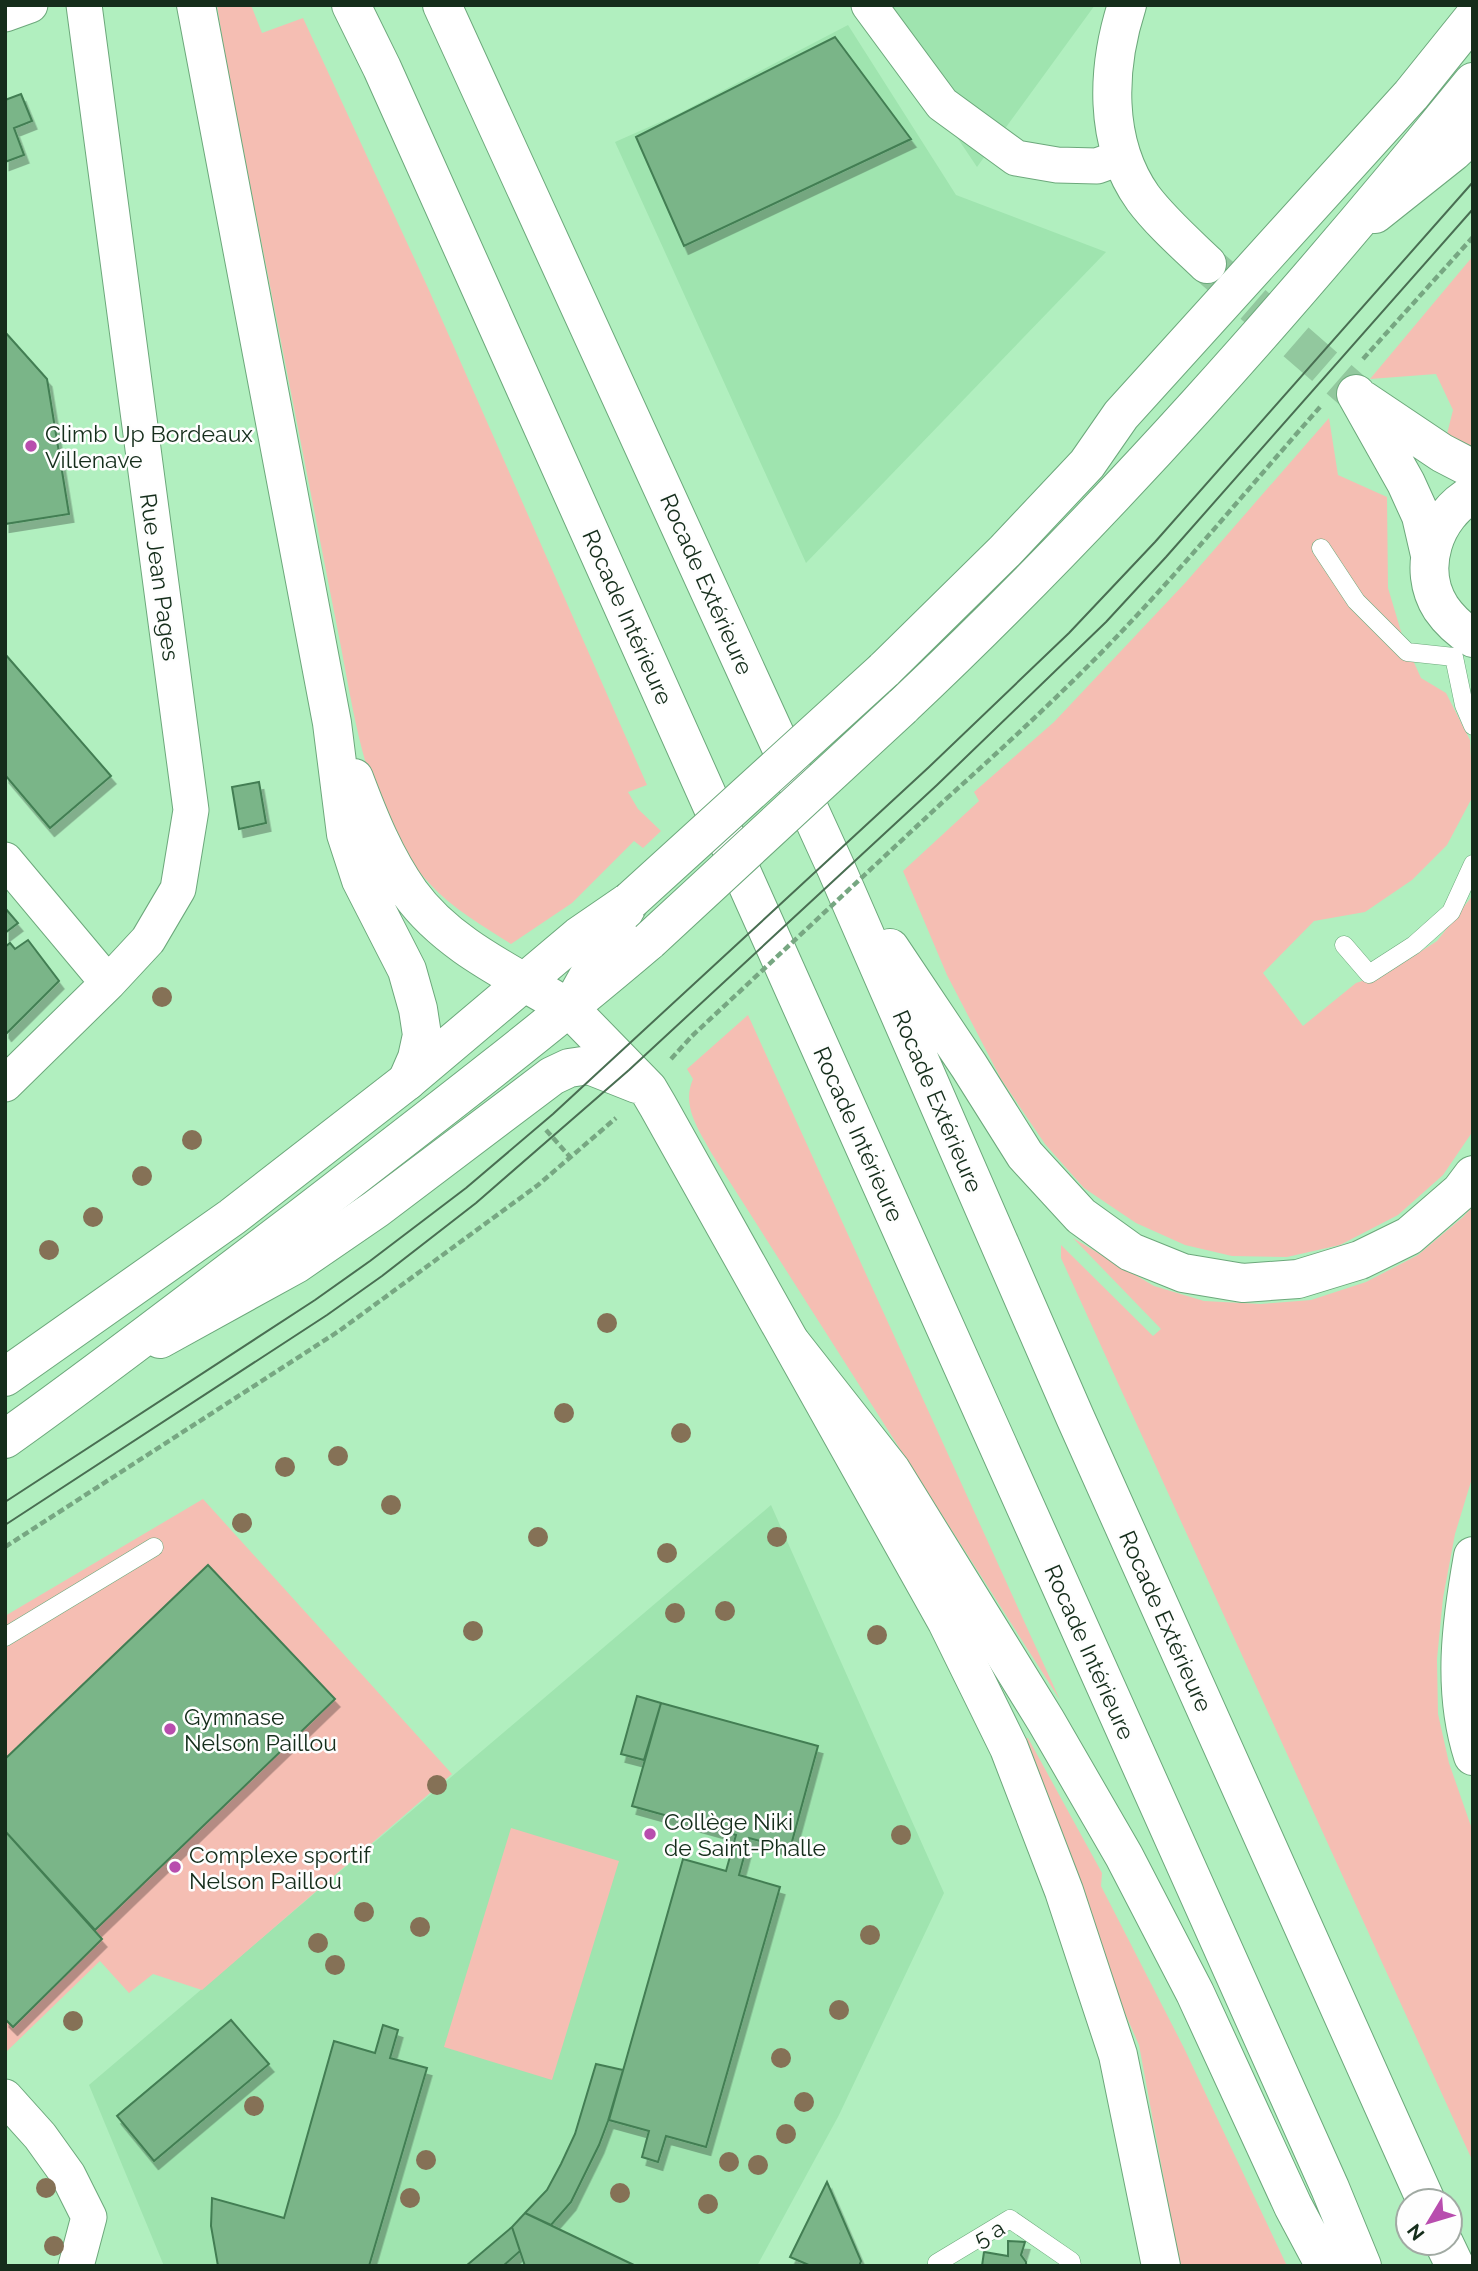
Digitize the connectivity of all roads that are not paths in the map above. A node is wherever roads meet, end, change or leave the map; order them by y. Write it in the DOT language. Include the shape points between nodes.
graph roads {
  1 [pos="30,5"];
  2 [pos="84,5"];
  3 [pos="196,5"];
  4 [pos="351,5"];
  5 [pos="442,5"];
  6 [pos="869,5"];
  7 [pos="1127,5"];
  8 [pos="5,15"];
  9 [pos="1473,18"];
  10 [pos="1473,82"];
  11 [pos="1473,134"];
  12 [pos="1122,157"];
  13 [pos="1346,237"];
  14 [pos="1207,264"];
  15 [pos="1473,469"];
  16 [pos="1473,494"];
  17 [pos="1321,548"];
  18 [pos="1430,555"];
  19 [pos="1461,641"];
  20 [pos="332,723"];
  21 [pos="1473,726"];
  22 [pos="5,860"];
  23 [pos="1473,864"];
  24 [pos="836,868"];
  25 [pos="631,901"];
  26 [pos="1345,945"];
  27 [pos="526,981"];
  28 [pos="108,983"];
  29 [pos="570,1009"];
  30 [pos="407,1081"];
  31 [pos="5,1084"];
  32 [pos="648,1089"];
  33 [pos="1473,1175"];
  34 [pos="792,1344"];
  35 [pos="97,1373"];
  36 [pos="5,1377"];
  37 [pos="5,1439"];
  38 [pos="154,1547"];
  39 [pos="1473,1556"];
  40 [pos="5,1637"];
  41 [pos="1473,1756"];
  42 [pos="5,2097"];
  43 [pos="1420,2187"];
  44 [pos="76,2266"];
  45 [pos="937,2266"];
  46 [pos="1072,2266"];
  47 [pos="1161,2266"];
  48 [pos="1325,2266"];
  49 [pos="1362,2266"];
  1 -- 8 [label="street"];
  2 -- 28 [label="street, Rue Jean Pages" via="191,810 178,889 148,940"];
  3 -- 20 [label="main road"];
  4 -- 49 [label="main road, Rocade Intérieure"];
  5 -- 24 [label="main road, Rocade Extérieure"];
  6 -- 12 [label="street" via="942,104 1016,158 1097,166"];
  7 -- 12 [label="main road" via="1111,82"];
  9 -- 25 [label="main road, bridge" via="1411,95 1121,415 1087,464 1005,551 884,670"];
  10 -- 13 [label="main road"];
  11 -- 13 [label="main road"];
  12 -- 14 [label="main road" via="1142,197"];
  13 -- 29 [label="main road, bridge" via="1116,493 953,659"];
  15 -- 18 [label="main road" via="1356,394 1406,483 1421,516"];
  16 -- 18 [label="main road" via="1451,510 1437,531"];
  17 -- 19 [label="lane" via="1356,601 1407,652"];
  18 -- 19 [label="main road" via="1431,581 1440,606"];
  19 -- 21 [label="lane" via="1464,705"];
  20 -- 27 [label="main road" via="372,824 411,895 481,957"];
  20 -- 30 [label="main road" via="346,834 361,880 407,971 418,1009 422,1035"];
  22 -- 28 [label="street"];
  23 -- 26 [label="lane" via="1451,912 1414,945 1369,974"];
  24 -- 33 [label="main road" via="1025,1155 1082,1216 1131,1252 1183,1273 1243,1283 1298,1279 1360,1260 1409,1236"];
  24 -- 43 [label="main road, Rocade Extérieure" via="1074,1417"];
  25 -- 27 [label="main road" via="579,936"];
  25 -- 29 [label="main road"];
  27 -- 29 [label="main road"];
  27 -- 30 [label="main road"];
  28 -- 31 [label="street, Rue Jean Pages"];
  29 -- 32 [label="main road"];
  29 -- 35 [label="main road"];
  30 -- 36 [label="main road" via="232,1217"];
  32 -- 34 [label="main road"];
  32 -- 35 [label="main road" via="589,1065 552,1076 296,1264"];
  34 -- 47 [label="main road" via="947,1622 1009,1748 1064,1891 1118,2055"];
  34 -- 48 [label="main road" via="891,1470 1124,1856"];
  35 -- 37 [label="main road"];
  38 -- 40 [label="lane"];
  39 -- 41 [label="main road" via="1459,1679"];
  42 -- 44 [label="street" via="68,2175 89,2217"];
  45 -- 46 [label="lane, 5 a" via="1010,2218 1071,2260"];
}
